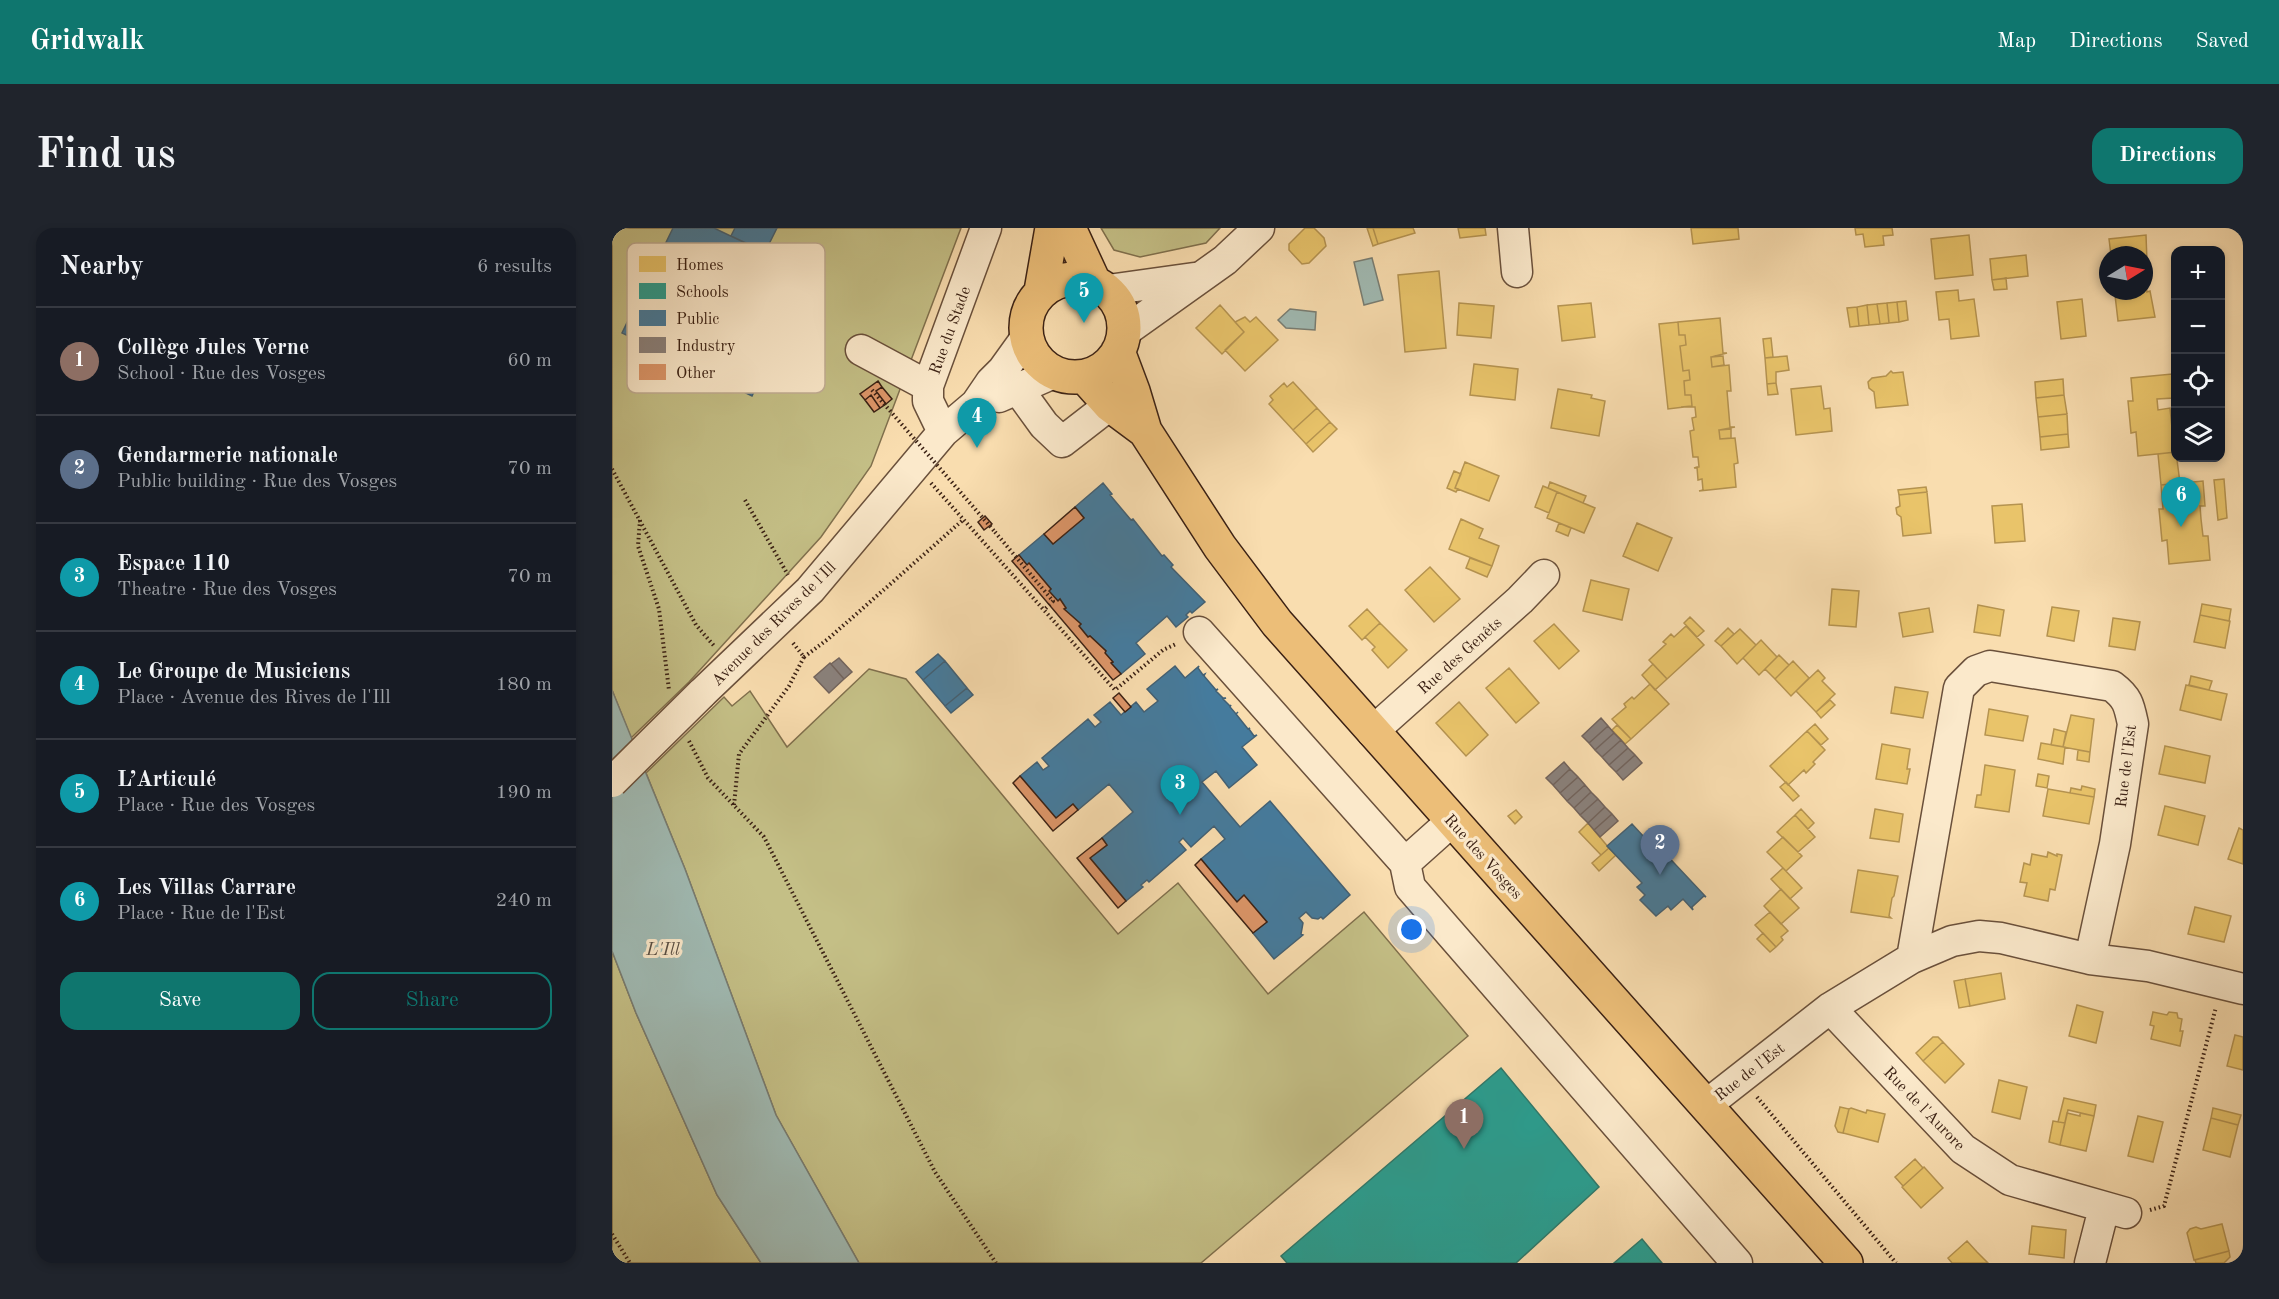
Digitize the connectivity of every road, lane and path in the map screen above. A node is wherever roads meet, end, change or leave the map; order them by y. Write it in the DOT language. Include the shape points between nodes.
graph roads {
  1 [pos="986,228"];
  2 [pos="1052,228"];
  3 [pos="1069,228"];
  4 [pos="1259,228"];
  5 [pos="1513,228"];
  6 [pos="1517,272"];
  7 [pos="1200,277"];
  8 [pos="1101,286"];
  9 [pos="1041,291"];
  10 [pos="1026,338"];
  11 [pos="1121,341"];
  12 [pos="861,350"];
  13 [pos="1070,375"];
  14 [pos="928,386"];
  15 [pos="872,390"];
  16 [pos="1023,396"];
  17 [pos="976,404"];
  18 [pos="1102,411"];
  19 [pos="1144,431"];
  20 [pos="943,432"];
  21 [pos="915,465"];
  22 [pos="612,469"];
  23 [pos="745,500"];
  24 [pos="964,519"];
  25 [pos="640,520"];
  26 [pos="1544,575"];
  27 [pos="801,598"];
  28 [pos="1045,609"];
  29 [pos="1198,632"];
  30 [pos="785,649"];
  31 [pos="804,657"];
  32 [pos="731,666"];
  33 [pos="669,692"];
  34 [pos="1372,732"];
  35 [pos="688,740"];
  36 [pos="612,782"];
  37 [pos="734,806"];
  38 [pos="1452,821"];
  39 [pos="1405,863"];
  40 [pos="1919,921"];
  41 [pos="1952,940"];
  42 [pos="1912,958"];
  43 [pos="2090,959"];
  44 [pos="2233,987"];
  45 [pos="1830,1008"];
  46 [pos="1717,1097"];
  47 [pos="2115,1210"];
  48 [pos="612,1234"];
  49 [pos="630,1263"];
  50 [pos="996,1263"];
  51 [pos="1737,1263"];
  52 [pos="1846,1263"];
  53 [pos="1896,1263"];
  54 [pos="2090,1263"];
  1 -- 14 [label="street, Rue du Stade"];
  2 -- 9 [label="main road"];
  3 -- 8 [label="main road, Rue des Vosges"];
  4 -- 7 [label="street"];
  5 -- 6 [label="street"];
  7 -- 8 [label="street"];
  7 -- 11 [label="street"];
  8 -- 9 [label="main road" via="1081,278 1067,279"];
  8 -- 11 [label="main road, Rue des Vosges" via="1117,302 1123,316"];
  9 -- 10 [label="main road" via="1025,321"];
  10 -- 13 [label="main road, Rue des Vosges" via="1041,365"];
  10 -- 17 [label="street, Avenue des Rives de l'Ill"];
  11 -- 13 [label="main road" via="1110,363 1098,372"];
  11 -- 19 [label="main road, Rue des Vosges"];
  12 -- 14 [label="street"];
  13 -- 17 [label="street, Avenue des Rives de l'Ill"];
  13 -- 19 [label="main road, Rue des Vosges"];
  14 -- 20 [label="street, Rue du Stade" via="928,400"];
  15 -- 28 [label="path, bridge" via="1053,601"];
  16 -- 18 [label="street" via="1062,442"];
  17 -- 20 [label="street, Avenue des Rives de l'Ill"];
  19 -- 34 [label="main road, Rue des Vosges" via="1220,547 1270,614"];
  20 -- 21 [label="street, Avenue des Rives de l'Ill"];
  21 -- 24 [label="path"];
  21 -- 27 [label="street, Avenue des Rives de l'Ill"];
  22 -- 25 [label="path"];
  23 -- 27 [label="path"];
  24 -- 28 [label="path"];
  24 -- 31 [label="path"];
  25 -- 32 [label="path" via="696,625"];
  25 -- 33 [label="path" via="638,546 659,609"];
  26 -- 34 [label="street, Rue des Genêts"];
  27 -- 32 [label="street, Avenue des Rives de l'Ill"];
  28 -- 29 [label="path" via="1115,690 1163,650"];
  29 -- 39 [label="street"];
  30 -- 31 [label="path" via="794,642"];
  31 -- 37 [label="path" via="789,687 739,754"];
  32 -- 36 [label="street, Avenue des Rives de l'Ill, bridge"];
  34 -- 38 [label="main road, Rue des Vosges"];
  35 -- 37 [label="path" via="708,778"];
  37 -- 50 [label="path" via="764,837 935,1172"];
  38 -- 39 [label="street"];
  38 -- 46 [label="main road, Rue des Vosges"];
  39 -- 51 [label="street" via="1410,887"];
  40 -- 41 [label="street"];
  40 -- 42 [label="street, Rue de l'Est"];
  40 -- 43 [label="street, Rue de l'Est" via="1959,688 1976,671 1989,666 2112,686 2124,694 2133,724 2115,844"];
  41 -- 42 [label="street, Rue de l'Est"];
  41 -- 43 [label="street, Rue de l'Est" via="2001,938"];
  42 -- 45 [label="street, Rue de l'Est"];
  43 -- 44 [label="street" via="2148,966"];
  44 -- 47 [label="path" via="2164,1206 2136,1214"];
  45 -- 46 [label="street, Rue de l'Est"];
  45 -- 47 [label="street, Rue de l'Aurore" via="1963,1149 2010,1180"];
  46 -- 52 [label="main road, Rue des Vosges"];
  46 -- 53 [label="path" via="1754,1093"];
  47 -- 54 [label="street"];
  48 -- 49 [label="path"];
}
